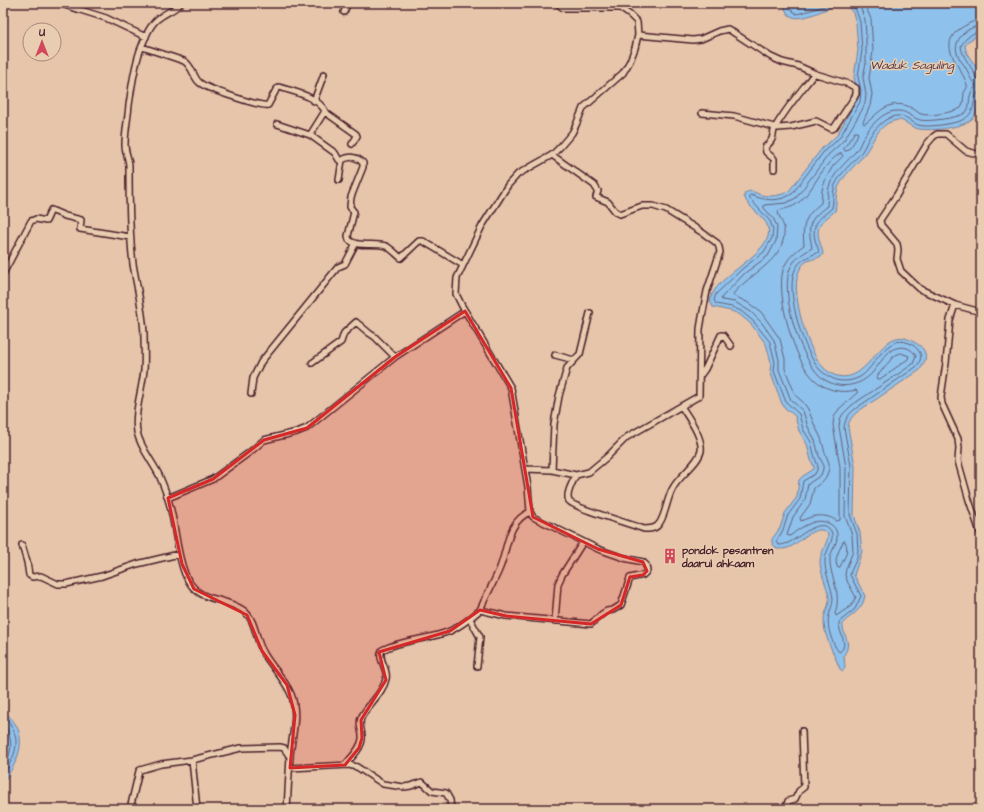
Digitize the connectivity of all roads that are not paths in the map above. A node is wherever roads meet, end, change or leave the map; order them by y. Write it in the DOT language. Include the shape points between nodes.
graph roads {
  1 [pos="58,3"];
  2 [pos="181,3"];
  3 [pos="348,3"];
  4 [pos="558,3"];
  5 [pos="344,12"];
  6 [pos="638,35"];
  7 [pos="146,37"];
  8 [pos="142,47"];
  9 [pos="324,74"];
  10 [pos="814,74"];
  11 [pos="314,100"];
  12 [pos="325,112"];
  13 [pos="702,113"];
  14 [pos="277,124"];
  15 [pos="775,128"];
  16 [pos="310,135"];
  17 [pos="352,144"];
  18 [pos="552,155"];
  19 [pos="981,155"];
  20 [pos="342,160"];
  21 [pos="774,169"];
  22 [pos="339,180"];
  23 [pos="130,237"];
  24 [pos="355,245"];
  25 [pos="463,265"];
  26 [pos="3,274"];
  27 [pos="955,305"];
  28 [pos="465,311"];
  29 [pos="590,312"];
  30 [pos="981,312"];
  31 [pos="731,346"];
  32 [pos="555,355"];
  33 [pos="395,357"];
  34 [pos="574,360"];
  35 [pos="312,363"];
  36 [pos="700,376"];
  37 [pos="250,394"];
  38 [pos="681,406"];
  39 [pos="525,469"];
  40 [pos="552,470"];
  41 [pos="576,475"];
  42 [pos="168,498"];
  43 [pos="530,512"];
  44 [pos="981,535"];
  45 [pos="583,542"];
  46 [pos="22,544"];
  47 [pos="179,554"];
  48 [pos="480,610"];
  49 [pos="470,619"];
  50 [pos="555,621"];
  51 [pos="477,666"];
  52 [pos="802,731"];
  53 [pos="290,757"];
  54 [pos="192,760"];
  55 [pos="345,765"];
  56 [pos="290,768"];
  57 [pos="130,809"];
  58 [pos="197,809"];
  59 [pos="287,809"];
  60 [pos="451,809"];
  61 [pos="786,809"];
  1 -- 7 [label="street" via="106,18"];
  2 -- 7 [label="street" via="157,19"];
  3 -- 5 [label="street"];
  4 -- 6 [label="street" via="563,8 620,8 637,22"];
  6 -- 10 [label="street" via="701,40 728,29 771,57"];
  6 -- 18 [label="street" via="628,67 583,108 572,132"];
  7 -- 8 [label="street"];
  8 -- 11 [label="street" via="184,61 201,84 253,103 268,105 279,87"];
  8 -- 23 [label="street" via="132,86 125,147 129,162"];
  9 -- 11 [label="street"];
  10 -- 15 [label="street"];
  10 -- 15 [label="street" via="856,88 854,98 834,128 830,129 816,121"];
  11 -- 12 [label="street"];
  12 -- 16 [label="street"];
  12 -- 17 [label="street" via="356,134"];
  13 -- 15 [label="street" via="734,116"];
  14 -- 16 [label="street"];
  15 -- 21 [label="street" via="772,141 764,150 774,159"];
  16 -- 20 [label="street"];
  18 -- 25 [label="street" via="518,174 511,181 482,226"];
  18 -- 36 [label="street" via="594,185 598,191 596,197 608,202 615,212 621,213 642,206 657,207 674,214 719,245 720,252 707,291 700,329"];
  19 -- 27 [label="street" via="966,151 946,134 937,134 927,144 880,220 881,225 897,244 900,271 920,289"];
  20 -- 22 [label="street"];
  20 -- 24 [label="street" via="350,157 363,163 350,207 354,212 348,238"];
  23 -- 26 [label="street" via="80,230 81,220 51,210 46,221 31,221"];
  23 -- 42 [label="street" via="144,335 144,372 137,431"];
  24 -- 25 [label="street" via="384,246 402,258 422,240"];
  24 -- 37 [label="street" via="345,264 337,268 261,362 253,378"];
  25 -- 28 [label="street" via="457,278 456,290"];
  27 -- 30 [label="street"];
  27 -- 44 [label="street" via="950,320 941,397 958,439 958,461"];
  28 -- 33 [label="street"];
  28 -- 39 [label="street" via="511,388"];
  29 -- 34 [label="street" via="580,354"];
  31 -- 36 [label="street" via="723,335 720,335"];
  32 -- 34 [label="street"];
  33 -- 35 [label="street" via="356,322 344,333 341,342"];
  33 -- 42 [label="street" via="307,428 264,440 214,478"];
  34 -- 40 [label="street" via="566,370 559,396 554,424"];
  36 -- 38 [label="street" via="698,396"];
  38 -- 41 [label="street" via="627,437 589,472"];
  38 -- 41 [label="street" via="700,440 701,451 673,487 662,520 657,526 644,529 571,504 568,494"];
  39 -- 40 [label="street"];
  39 -- 43 [label="street"];
  40 -- 41 [label="street"];
  42 -- 47 [label="street"];
  43 -- 45 [label="street" via="535,519"];
  43 -- 48 [label="street" via="522,515 511,532 500,569"];
  45 -- 50 [label="street" via="558,584"];
  45 -- 50 [label="street" via="609,554 643,562 646,571 643,575 630,578 619,606 602,614 593,623"];
  46 -- 47 [label="street" via="29,575 41,576 62,585"];
  47 -- 53 [label="street" via="185,574 196,591 243,610 253,623 262,651 283,677 294,702"];
  48 -- 49 [label="street"];
  48 -- 50 [label="street" via="506,616"];
  49 -- 51 [label="street" via="480,637"];
  49 -- 55 [label="street" via="447,632 382,650 380,656 386,680 362,716 361,744"];
  52 -- 61 [label="street" via="804,787 795,799 788,801"];
  53 -- 54 [label="street" via="284,748 259,746 224,751"];
  53 -- 56 [label="street"];
  54 -- 57 [label="street" via="140,770"];
  54 -- 58 [label="street"];
  55 -- 56 [label="street"];
  55 -- 60 [label="street" via="357,767 383,784 404,787 422,782 432,792 446,793"];
  56 -- 59 [label="street"];
}
